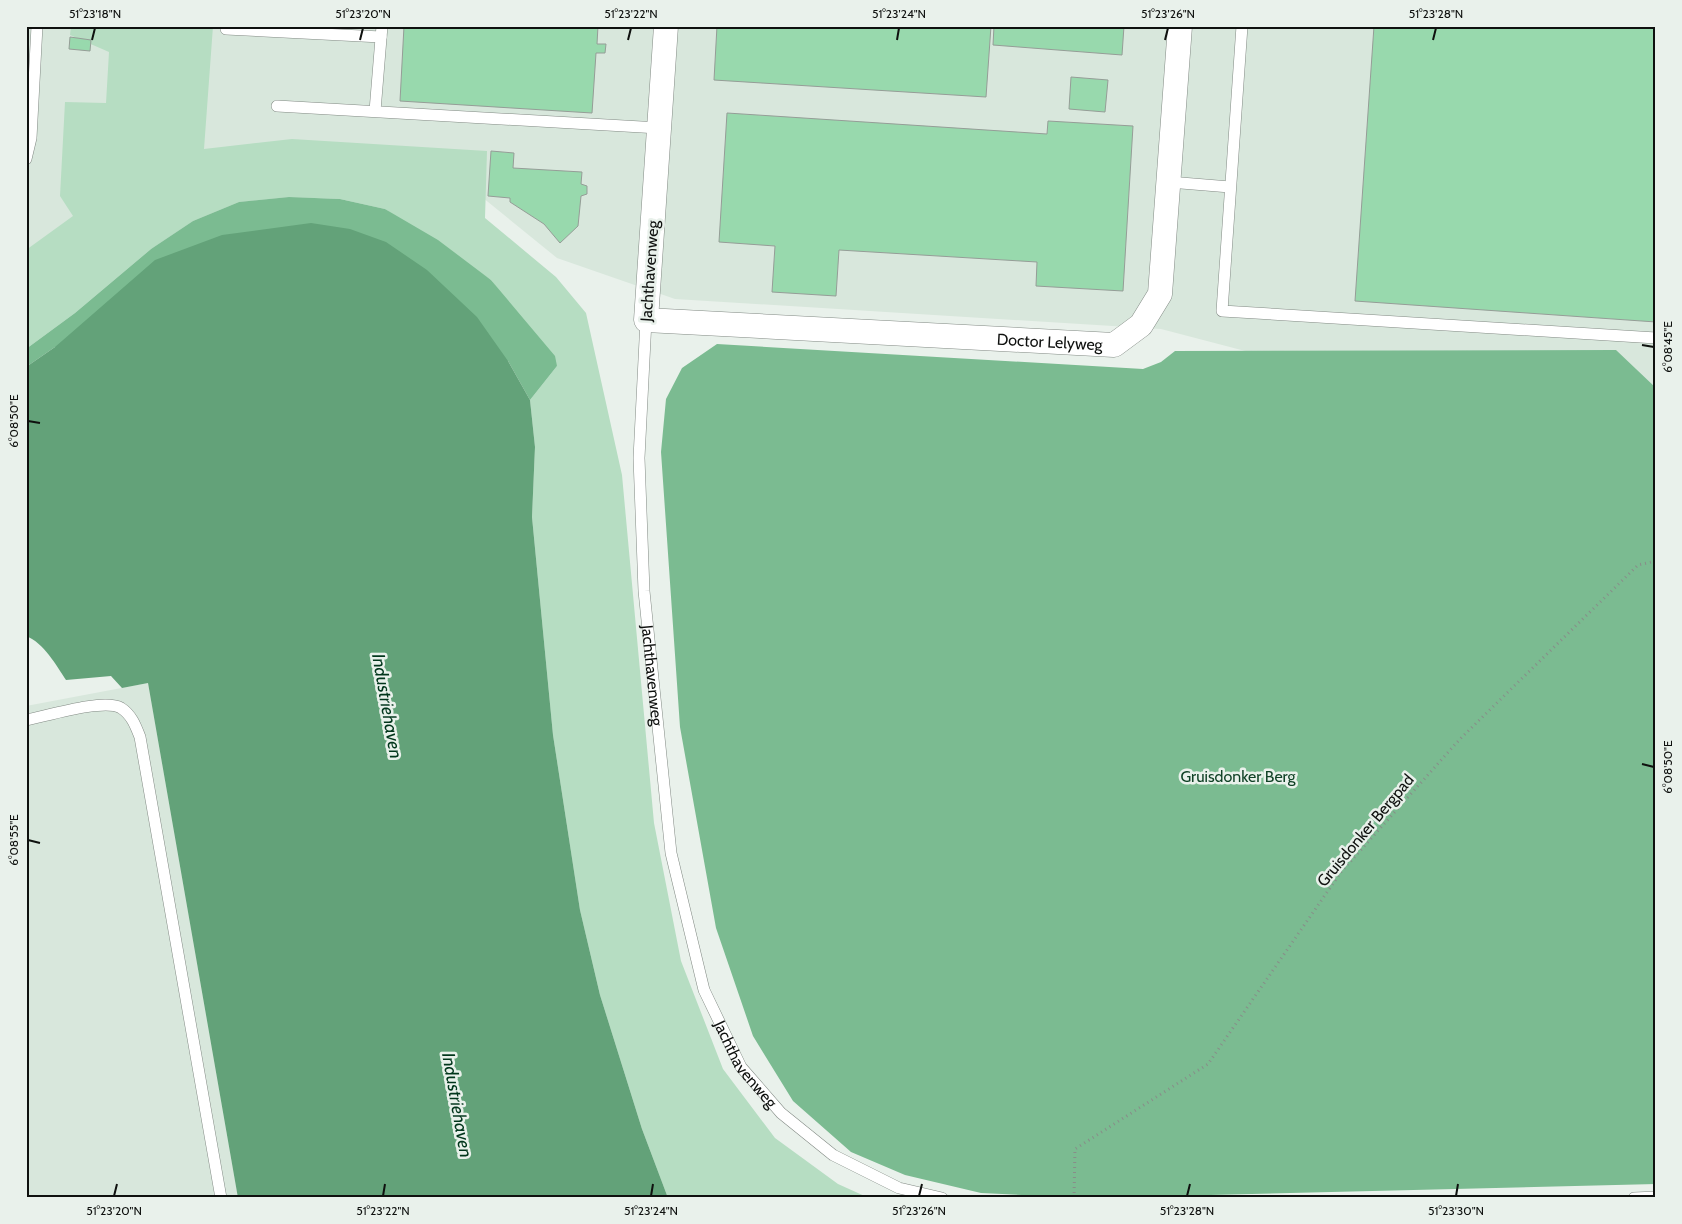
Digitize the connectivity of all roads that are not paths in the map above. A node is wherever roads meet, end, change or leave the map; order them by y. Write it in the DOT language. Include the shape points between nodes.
graph roads {
  1 [pos="37,26"];
  2 [pos="666,26"];
  3 [pos="1180,26"];
  4 [pos="1242,26"];
  5 [pos="226,29"];
  6 [pos="382,32"];
  7 [pos="277,106"];
  8 [pos="374,111"];
  9 [pos="659,128"];
  10 [pos="28,138"];
  11 [pos="26,158"];
  12 [pos="1169,182"];
  13 [pos="1230,187"];
  14 [pos="646,320"];
  15 [pos="1656,338"];
  16 [pos="26,720"];
  17 [pos="1656,1197"];
  18 [pos="221,1198"];
  19 [pos="942,1198"];
  20 [pos="1634,1198"];
  1 -- 10 [label="lane"];
  2 -- 9 [label="street, Jachthavenweg"];
  3 -- 12 [label="street, Doctor Lelyweg"];
  4 -- 13 [label="lane"];
  5 -- 6 [label="lane"];
  6 -- 8 [label="lane"];
  7 -- 8 [label="lane"];
  8 -- 9 [label="lane"];
  9 -- 14 [label="street, Jachthavenweg"];
  10 -- 11 [label="lane"];
  12 -- 13 [label="lane"];
  12 -- 14 [label="street, Doctor Lelyweg" via="1160,294 1141,325 1114,345"];
  13 -- 15 [label="lane" via="1222,311"];
  14 -- 19 [label="lane, Jachthavenweg" via="639,458 644,591 671,853 704,990 741,1067 781,1113 832,1155 899,1188"];
  16 -- 18 [label="lane" via="106,704 121,708 132,719 140,737"];
  17 -- 20 [label="lane"];
}
